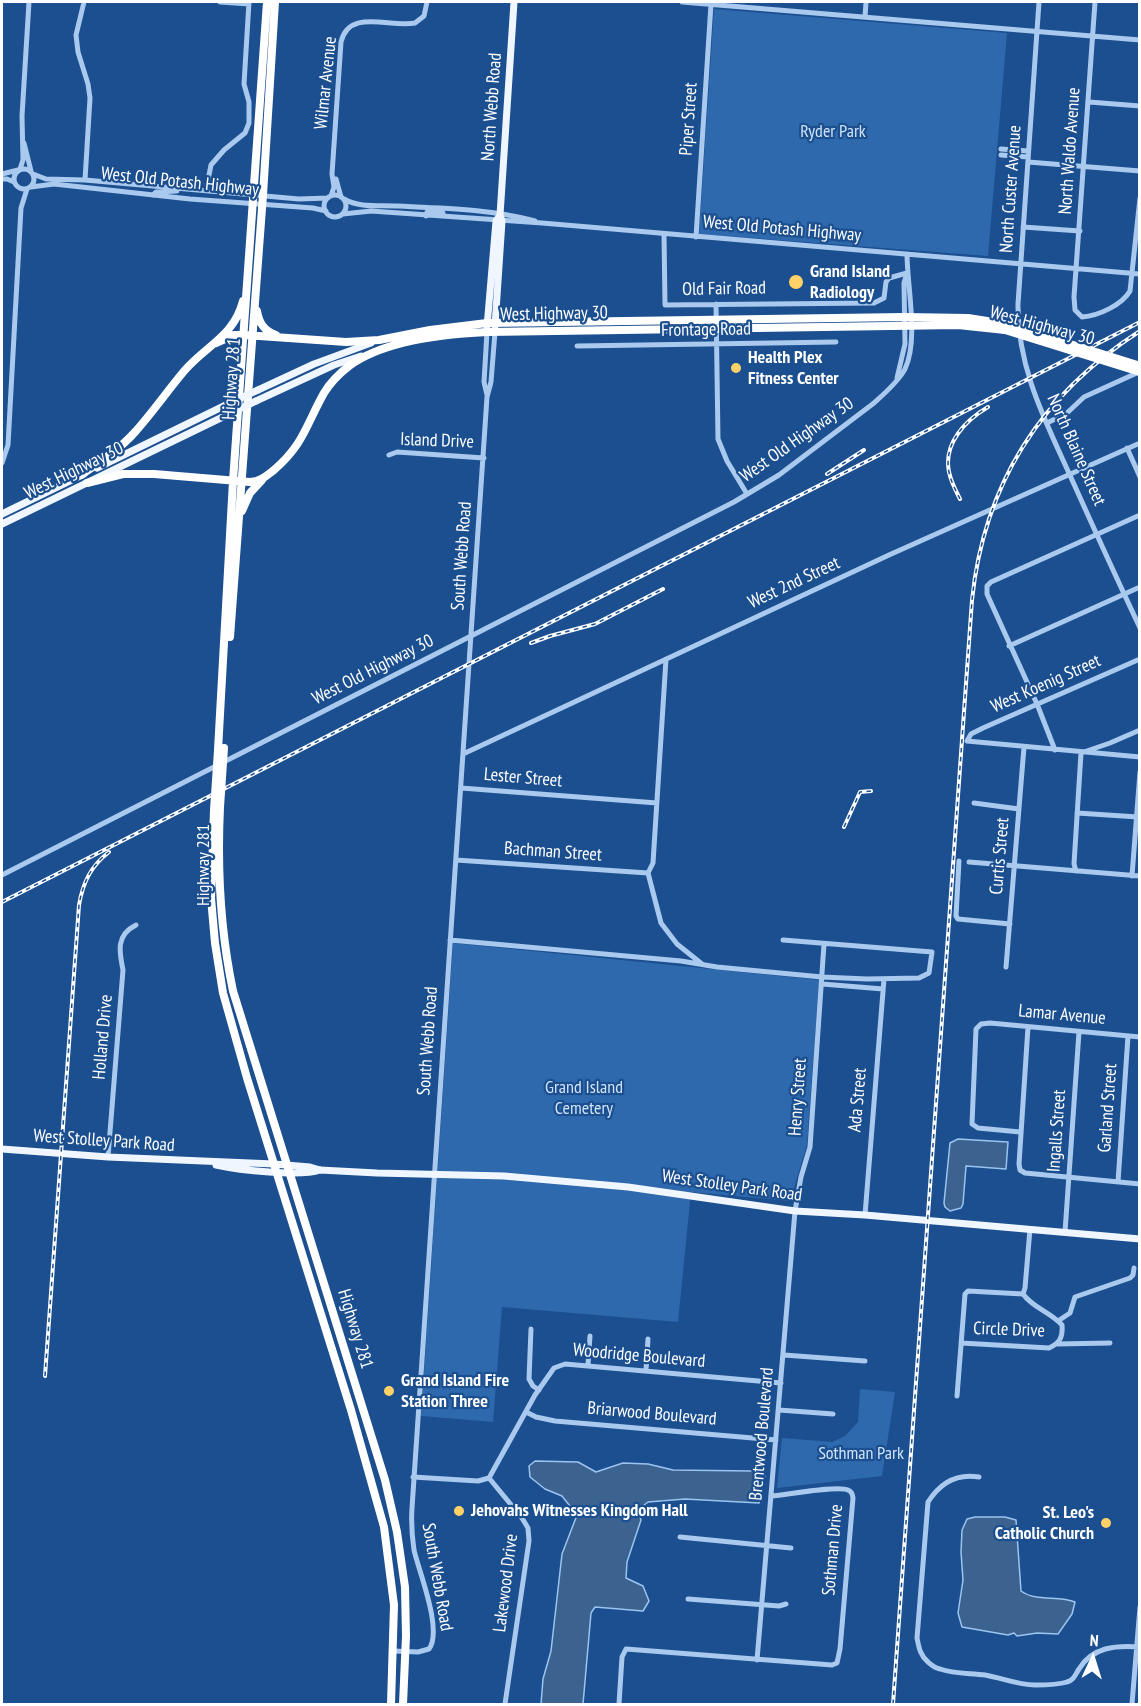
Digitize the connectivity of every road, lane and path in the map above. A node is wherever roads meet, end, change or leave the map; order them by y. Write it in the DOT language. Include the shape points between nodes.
graph roads {
  1 [pos="29,2"];
  2 [pos="84,2"];
  3 [pos="220,2"];
  4 [pos="267,2"];
  5 [pos="274,2"];
  6 [pos="427,2"];
  7 [pos="514,2"];
  8 [pos="682,2"];
  9 [pos="866,2"];
  10 [pos="1039,2"];
  11 [pos="1095,2"];
  12 [pos="249,3"];
  13 [pos="711,4"];
  14 [pos="865,17"];
  15 [pos="1037,32"];
  16 [pos="1093,36"];
  17 [pos="1140,40"];
  18 [pos="1089,102"];
  19 [pos="1140,106"];
  20 [pos="23,139"];
  21 [pos="1001,152"];
  22 [pos="1028,157"];
  23 [pos="333,166"];
  24 [pos="1085,167"];
  25 [pos="19,170"];
  26 [pos="1140,171"];
  27 [pos="32,172"];
  28 [pos="2,174"];
  29 [pos="2,179"];
  30 [pos="85,180"];
  31 [pos="15,184"];
  32 [pos="138,184"];
  33 [pos="29,188"];
  34 [pos="185,189"];
  35 [pos="107,190"];
  36 [pos="206,190"];
  37 [pos="153,195"];
  38 [pos="259,195"];
  39 [pos="329,197"];
  40 [pos="342,198"];
  41 [pos="1140,198"];
  42 [pos="258,205"];
  43 [pos="415,207"];
  44 [pos="21,208"];
  45 [pos="453,210"];
  46 [pos="326,211"];
  47 [pos="380,212"];
  48 [pos="343,214"];
  49 [pos="426,216"];
  50 [pos="499,219"];
  51 [pos="1023,227"];
  52 [pos="1080,231"];
  53 [pos="664,234"];
  54 [pos="696,237"];
  55 [pos="907,254"];
  56 [pos="1020,263"];
  57 [pos="1077,268"];
  58 [pos="253,272"];
  59 [pos="907,273"];
  60 [pos="1136,274"];
  61 [pos="716,304"];
  62 [pos="908,321"];
  63 [pos="716,324"];
  64 [pos="491,327"];
  65 [pos="1005,327"];
  66 [pos="248,335"];
  67 [pos="291,338"];
  68 [pos="379,340"];
  69 [pos="836,342"];
  70 [pos="216,343"];
  71 [pos="717,345"];
  72 [pos="577,346"];
  73 [pos="370,353"];
  74 [pos="1140,366"];
  75 [pos="1140,372"];
  76 [pos="1028,378"];
  77 [pos="1047,423"];
  78 [pos="1140,443"];
  79 [pos="4,448"];
  80 [pos="1127,448"];
  81 [pos="389,455"];
  82 [pos="484,458"];
  83 [pos="2,463"];
  84 [pos="1069,474"];
  85 [pos="81,475"];
  86 [pos="1140,477"];
  87 [pos="264,479"];
  88 [pos="237,481"];
  89 [pos="87,483"];
  90 [pos="747,494"];
  91 [pos="2,515"];
  92 [pos="1140,515"];
  93 [pos="2,524"];
  94 [pos="237,532"];
  95 [pos="1097,534"];
  96 [pos="1140,587"];
  97 [pos="1124,594"];
  98 [pos="1140,628"];
  99 [pos="471,637"];
  100 [pos="1010,646"];
  101 [pos="666,659"];
  102 [pos="1140,659"];
  103 [pos="1037,704"];
  104 [pos="1140,730"];
  105 [pos="1110,743"];
  106 [pos="1024,747"];
  107 [pos="221,749"];
  108 [pos="1055,750"];
  109 [pos="1081,753"];
  110 [pos="463,754"];
  111 [pos="1109,755"];
  112 [pos="1140,757"];
  113 [pos="1140,772"];
  114 [pos="461,788"];
  115 [pos="657,803"];
  116 [pos="974,803"];
  117 [pos="217,808"];
  118 [pos="1019,809"];
  119 [pos="1077,813"];
  120 [pos="1138,817"];
  121 [pos="456,860"];
  122 [pos="959,861"];
  123 [pos="969,862"];
  124 [pos="1015,866"];
  125 [pos="1076,871"];
  126 [pos="648,873"];
  127 [pos="2,875"];
  128 [pos="1132,876"];
  129 [pos="1140,876"];
  130 [pos="1010,924"];
  131 [pos="136,926"];
  132 [pos="450,940"];
  133 [pos="783,940"];
  134 [pos="824,944"];
  135 [pos="702,965"];
  136 [pos="1006,967"];
  137 [pos="822,977"];
  138 [pos="884,979"];
  139 [pos="822,984"];
  140 [pos="883,989"];
  141 [pos="1028,1027"];
  142 [pos="1078,1032"];
  143 [pos="1128,1036"];
  144 [pos="1140,1037"];
  145 [pos="1020,1132"];
  146 [pos="2,1149"];
  147 [pos="108,1157"];
  148 [pos="275,1168"];
  149 [pos="288,1169"];
  150 [pos="433,1173"];
  151 [pos="1069,1177"];
  152 [pos="1118,1182"];
  153 [pos="1140,1184"];
  154 [pos="795,1210"];
  155 [pos="865,1215"];
  156 [pos="1030,1229"];
  157 [pos="1065,1232"];
  158 [pos="1140,1239"];
  159 [pos="1134,1268"];
  160 [pos="1023,1294"];
  161 [pos="1058,1321"];
  162 [pos="531,1329"];
  163 [pos="590,1336"];
  164 [pos="648,1339"];
  165 [pos="961,1343"];
  166 [pos="1110,1343"];
  167 [pos="1057,1344"];
  168 [pos="784,1355"];
  169 [pos="865,1361"];
  170 [pos="588,1365"];
  171 [pos="646,1370"];
  172 [pos="781,1383"];
  173 [pos="539,1390"];
  174 [pos="957,1396"];
  175 [pos="779,1410"];
  176 [pos="526,1412"];
  177 [pos="833,1414"];
  178 [pos="776,1440"];
  179 [pos="413,1477"];
  180 [pos="979,1477"];
  181 [pos="489,1478"];
  182 [pos="772,1496"];
  183 [pos="680,1538"];
  184 [pos="767,1546"];
  185 [pos="791,1548"];
  186 [pos="688,1599"];
  187 [pos="786,1604"];
  188 [pos="762,1605"];
  189 [pos="1140,1607"];
  190 [pos="1138,1646"];
  191 [pos="394,1651"];
  192 [pos="406,1652"];
  193 [pos="757,1660"];
  194 [pos="391,1704"];
  195 [pos="403,1704"];
  196 [pos="505,1704"];
  197 [pos="619,1704"];
  198 [pos="1132,1704"];
  1 -- 20 [label="street"];
  2 -- 30 [label="street" via="75,35 90,98"];
  3 -- 12 [label="street"];
  4 -- 38 [label="highway, Highway 281"];
  5 -- 38 [label="highway, Highway 281"];
  6 -- 23 [label="street, Wilmar Avenue" via="424,16 415,23 363,22 345,30"];
  7 -- 50 [label="main road, North Webb Road"];
  8 -- 13 [label="street"];
  9 -- 14 [label="street"];
  10 -- 15 [label="street, North Custer Avenue"];
  11 -- 16 [label="street, North Waldo Avenue"];
  12 -- 36 [label="street" via="244,84 249,123 245,133 211,165"];
  13 -- 14 [label="street"];
  13 -- 54 [label="street, Piper Street"];
  14 -- 15 [label="street"];
  15 -- 16 [label="street"];
  15 -- 22 [label="street, North Custer Avenue"];
  16 -- 17 [label="street"];
  16 -- 18 [label="street, North Waldo Avenue"];
  18 -- 19 [label="street"];
  18 -- 24 [label="street, North Waldo Avenue"];
  20 -- 25 [label="street"];
  20 -- 27 [label="street"];
  21 -- 22 [label="street"];
  22 -- 24 [label="street"];
  22 -- 51 [label="street, North Custer Avenue"];
  23 -- 39 [label="street, Wilmar Avenue" via="334,191"];
  23 -- 40 [label="street, Wilmar Avenue"];
  24 -- 26 [label="street"];
  24 -- 52 [label="street, North Waldo Avenue"];
  25 -- 27 [label="street"];
  25 -- 28 [label="street"];
  25 -- 31 [label="street" via="14,176"];
  27 -- 30 [label="street, West Old Potash Highway" via="46,178"];
  27 -- 33 [label="street" via="34,181"];
  29 -- 31 [label="street"];
  30 -- 32 [label="street, West Old Potash Highway"];
  31 -- 33 [label="street"];
  31 -- 44 [label="street"];
  32 -- 34 [label="street, West Old Potash Highway"];
  32 -- 35 [label="street" via="135,189"];
  33 -- 35 [label="street, West Old Potash Highway" via="54,184"];
  33 -- 44 [label="street"];
  34 -- 36 [label="street, West Old Potash Highway"];
  34 -- 37 [label="street"];
  35 -- 37 [label="street, West Old Potash Highway"];
  36 -- 38 [label="street, West Old Potash Highway"];
  37 -- 42 [label="street, West Old Potash Highway"];
  38 -- 39 [label="street, West Old Potash Highway" via="313,200"];
  38 -- 42 [label="highway, Highway 281"];
  39 -- 40 [label="street"];
  39 -- 46 [label="street"];
  40 -- 43 [label="street, West Old Potash Highway" via="356,205"];
  40 -- 48 [label="street" via="346,208"];
  41 -- 60 [label="street"];
  42 -- 46 [label="street, West Old Potash Highway"];
  42 -- 58 [label="highway, Highway 281"];
  43 -- 45 [label="street, West Old Potash Highway"];
  43 -- 47 [label="street"];
  44 -- 79 [label="street"];
  45 -- 49 [label="street"];
  45 -- 50 [label="street, West Old Potash Highway"];
  46 -- 48 [label="street" via="334,216"];
  47 -- 48 [label="street, West Old Potash Highway"];
  47 -- 49 [label="street, West Old Potash Highway"];
  49 -- 50 [label="street, West Old Potash Highway"];
  50 -- 53 [label="street, West Old Potash Highway"];
  50 -- 64 [label="main road, South Webb Road"];
  51 -- 52 [label="street"];
  51 -- 56 [label="street, North Custer Avenue"];
  52 -- 57 [label="street, North Waldo Avenue"];
  53 -- 54 [label="street, West Old Potash Highway"];
  53 -- 61 [label="street, Old Fair Road" via="665,305"];
  54 -- 55 [label="street, West Old Potash Highway"];
  55 -- 56 [label="street, West Old Potash Highway"];
  55 -- 59 [label="street, West Old Highway 30"];
  56 -- 57 [label="street, West Old Potash Highway"];
  56 -- 76 [label="street, North Custer Avenue" via="1018,322"];
  57 -- 60 [label="street, West Old Potash Highway"];
  57 -- 60 [label="street, North Waldo Avenue" via="1074,310 1082,317 1091,317 1125,299"];
  58 -- 66 [label="highway, Highway 281"];
  58 -- 67 [label="highway" via="261,324 269,332"];
  58 -- 70 [label="highway" via="240,316"];
  59 -- 61 [label="street, Old Fair Road" via="890,278 884,298 878,302"];
  59 -- 62 [label="street, West Old Highway 30" via="904,283"];
  61 -- 63 [label="street"];
  62 -- 63 [label="highway, West Highway 30"];
  62 -- 65 [label="highway, West Highway 30"];
  62 -- 90 [label="street, West Old Highway 30" via="897,378 884,394 779,475"];
  63 -- 64 [label="highway, West Highway 30"];
  63 -- 71 [label="street"];
  64 -- 68 [label="highway, West Highway 30" via="430,330"];
  64 -- 73 [label="highway, West Highway 30"];
  64 -- 82 [label="street, South Webb Road" via="484,382"];
  65 -- 74 [label="highway, West Highway 30, bridge"];
  65 -- 75 [label="highway, West Highway 30, bridge"];
  66 -- 67 [label="highway"];
  66 -- 70 [label="highway" via="234,335"];
  66 -- 88 [label="highway, Highway 281"];
  67 -- 68 [label="highway"];
  68 -- 85 [label="main road, West Highway 30, bridge" via="314,364"];
  69 -- 71 [label="street, Frontage Road"];
  70 -- 85 [label="highway" via="185,370 135,432"];
  71 -- 72 [label="street, Frontage Road"];
  71 -- 90 [label="street" via="718,439"];
  73 -- 87 [label="highway" via="332,382 294,451"];
  73 -- 89 [label="main road, West Highway 30, bridge" via="334,364"];
  75 -- 77 [label="street" via="1084,397 1067,413"];
  76 -- 77 [label="street, North Blaine Street"];
  77 -- 84 [label="street, North Blaine Street"];
  78 -- 80 [label="street, West 2nd Street"];
  79 -- 83 [label="street"];
  80 -- 84 [label="street, West 2nd Street"];
  80 -- 86 [label="street"];
  81 -- 82 [label="street, Island Drive" via="397,452"];
  82 -- 99 [label="street, South Webb Road"];
  84 -- 95 [label="street, North Blaine Street"];
  84 -- 101 [label="street, West 2nd Street"];
  85 -- 91 [label="main road, West Highway 30"];
  87 -- 88 [label="highway"];
  87 -- 94 [label="highway" via="246,500"];
  88 -- 89 [label="highway" via="123,474"];
  88 -- 94 [label="highway, Highway 281"];
  88 -- 107 [label="highway, Highway 281"];
  89 -- 93 [label="main road, West Highway 30"];
  90 -- 99 [label="street, West Old Highway 30"];
  92 -- 95 [label="street"];
  94 -- 107 [label="highway, Highway 281"];
  95 -- 97 [label="street, North Blaine Street"];
  95 -- 100 [label="street" via="987,586"];
  96 -- 97 [label="street"];
  97 -- 98 [label="street, North Blaine Street"];
  97 -- 100 [label="street"];
  99 -- 110 [label="street, South Webb Road"];
  99 -- 127 [label="street, West Old Highway 30"];
  100 -- 103 [label="street"];
  101 -- 110 [label="street, West 2nd Street"];
  101 -- 115 [label="street"];
  102 -- 103 [label="street, West Koenig Street"];
  103 -- 106 [label="street, West Koenig Street" via="971,734 967,741"];
  103 -- 108 [label="street"];
  104 -- 105 [label="street"];
  105 -- 109 [label="street"];
  105 -- 111 [label="street"];
  106 -- 108 [label="street"];
  106 -- 118 [label="street, Curtis Street"];
  107 -- 117 [label="highway, Highway 281, bridge"];
  108 -- 109 [label="street"];
  109 -- 111 [label="street"];
  109 -- 119 [label="street"];
  110 -- 114 [label="street, South Webb Road"];
  111 -- 112 [label="street"];
  113 -- 120 [label="street"];
  114 -- 115 [label="street, Lester Street"];
  114 -- 121 [label="street, South Webb Road"];
  115 -- 126 [label="street" via="653,863"];
  116 -- 118 [label="street"];
  117 -- 148 [label="highway, Highway 281" via="211,898 218,965 229,1018"];
  117 -- 149 [label="highway, Highway 281" via="218,890 227,964"];
  118 -- 124 [label="street, Curtis Street"];
  119 -- 120 [label="street"];
  119 -- 125 [label="street"];
  120 -- 128 [label="street"];
  121 -- 126 [label="street, Bachman Street"];
  121 -- 132 [label="street, South Webb Road"];
  122 -- 130 [label="street" via="956,916 961,920"];
  123 -- 124 [label="street"];
  124 -- 125 [label="street"];
  124 -- 130 [label="street, Curtis Street"];
  125 -- 128 [label="street"];
  126 -- 135 [label="street" via="660,923"];
  128 -- 129 [label="street"];
  130 -- 136 [label="street, Curtis Street"];
  131 -- 147 [label="street, Holland Drive" via="126,930 120,952 123,970"];
  132 -- 135 [label="street"];
  132 -- 150 [label="street, South Webb Road"];
  133 -- 134 [label="street"];
  134 -- 137 [label="street, Henry Street"];
  134 -- 138 [label="street" via="932,952 929,974"];
  135 -- 137 [label="street"];
  137 -- 138 [label="street"];
  137 -- 139 [label="street, Henry Street"];
  138 -- 140 [label="street, Ada Street"];
  139 -- 140 [label="street"];
  139 -- 154 [label="street, Henry Street" via="810,1147"];
  140 -- 155 [label="street, Ada Street"];
  141 -- 142 [label="street, Lamar Avenue"];
  141 -- 145 [label="street"];
  141 -- 145 [label="street, Lamar Avenue" via="983,1024 976,1029 972,1124"];
  142 -- 143 [label="street, Lamar Avenue"];
  142 -- 151 [label="street, Ingalls Street"];
  143 -- 144 [label="street, Lamar Avenue"];
  143 -- 152 [label="street, Garland Street"];
  145 -- 151 [label="street" via="1020,1170"];
  146 -- 147 [label="main road, West Stolley Park Road"];
  147 -- 148 [label="main road, West Stolley Park Road"];
  148 -- 149 [label="main road, West Stolley Park Road"];
  148 -- 191 [label="highway, Highway 281" via="378,1500 392,1574"];
  149 -- 150 [label="main road, West Stolley Park Road" via="310,1173"];
  149 -- 192 [label="highway, Highway 281" via="392,1507 405,1587"];
  150 -- 154 [label="main road, West Stolley Park Road" via="628,1187"];
  150 -- 179 [label="street, South Webb Road"];
  151 -- 152 [label="street"];
  151 -- 157 [label="street, Ingalls Street"];
  152 -- 153 [label="street"];
  154 -- 155 [label="main road, West Stolley Park Road"];
  154 -- 168 [label="street, Brentwood Boulevard"];
  155 -- 156 [label="main road, West Stolley Park Road"];
  156 -- 157 [label="main road, West Stolley Park Road"];
  156 -- 160 [label="street, Circle Drive"];
  157 -- 158 [label="main road, West Stolley Park Road"];
  159 -- 161 [label="street" via="1130,1278 1076,1297 1070,1313"];
  160 -- 161 [label="street, Circle Drive" via="1029,1303"];
  160 -- 165 [label="street, Circle Drive" via="964,1294"];
  161 -- 167 [label="street, Circle Drive" via="1062,1332"];
  162 -- 173 [label="street" via="528,1379"];
  163 -- 170 [label="street"];
  164 -- 171 [label="street"];
  165 -- 167 [label="street, Circle Drive" via="1049,1348"];
  165 -- 174 [label="street, Circle Drive"];
  166 -- 167 [label="street"];
  168 -- 169 [label="street"];
  168 -- 172 [label="street, Brentwood Boulevard"];
  170 -- 171 [label="street, Woodridge Boulevard"];
  170 -- 173 [label="street, Woodridge Boulevard" via="565,1364 554,1368"];
  171 -- 172 [label="street, Woodridge Boulevard"];
  172 -- 175 [label="street, Brentwood Boulevard"];
  173 -- 176 [label="street, Woodridge Boulevard"];
  175 -- 177 [label="street"];
  175 -- 178 [label="street, Brentwood Boulevard"];
  176 -- 178 [label="street, Briarwood Boulevard" via="555,1420"];
  176 -- 181 [label="street, Woodridge Boulevard"];
  178 -- 182 [label="street, Brentwood Boulevard"];
  179 -- 181 [label="street" via="478,1481"];
  179 -- 192 [label="street, South Webb Road" via="413,1539 434,1639 426,1650"];
  180 -- 190 [label="street" via="954,1478 938,1488 927,1502 916,1638 920,1653 928,1662 939,1669 1033,1685 1060,1683 1074,1678 1097,1652"];
  181 -- 196 [label="street, Lakewood Drive" via="522,1518 529,1541"];
  182 -- 184 [label="street, Brentwood Boulevard"];
  182 -- 193 [label="street, Sothman Drive" via="832,1489 851,1493 839,1656 832,1665"];
  183 -- 184 [label="street"];
  184 -- 185 [label="street"];
  184 -- 188 [label="street, Brentwood Boulevard"];
  186 -- 188 [label="street"];
  187 -- 188 [label="street"];
  188 -- 193 [label="street, Brentwood Boulevard"];
  189 -- 190 [label="street"];
  190 -- 198 [label="street"];
  191 -- 192 [label="street, South Webb Road"];
  191 -- 194 [label="highway, Highway 281"];
  192 -- 195 [label="highway, Highway 281"];
  193 -- 197 [label="street" via="626,1649"];
}
